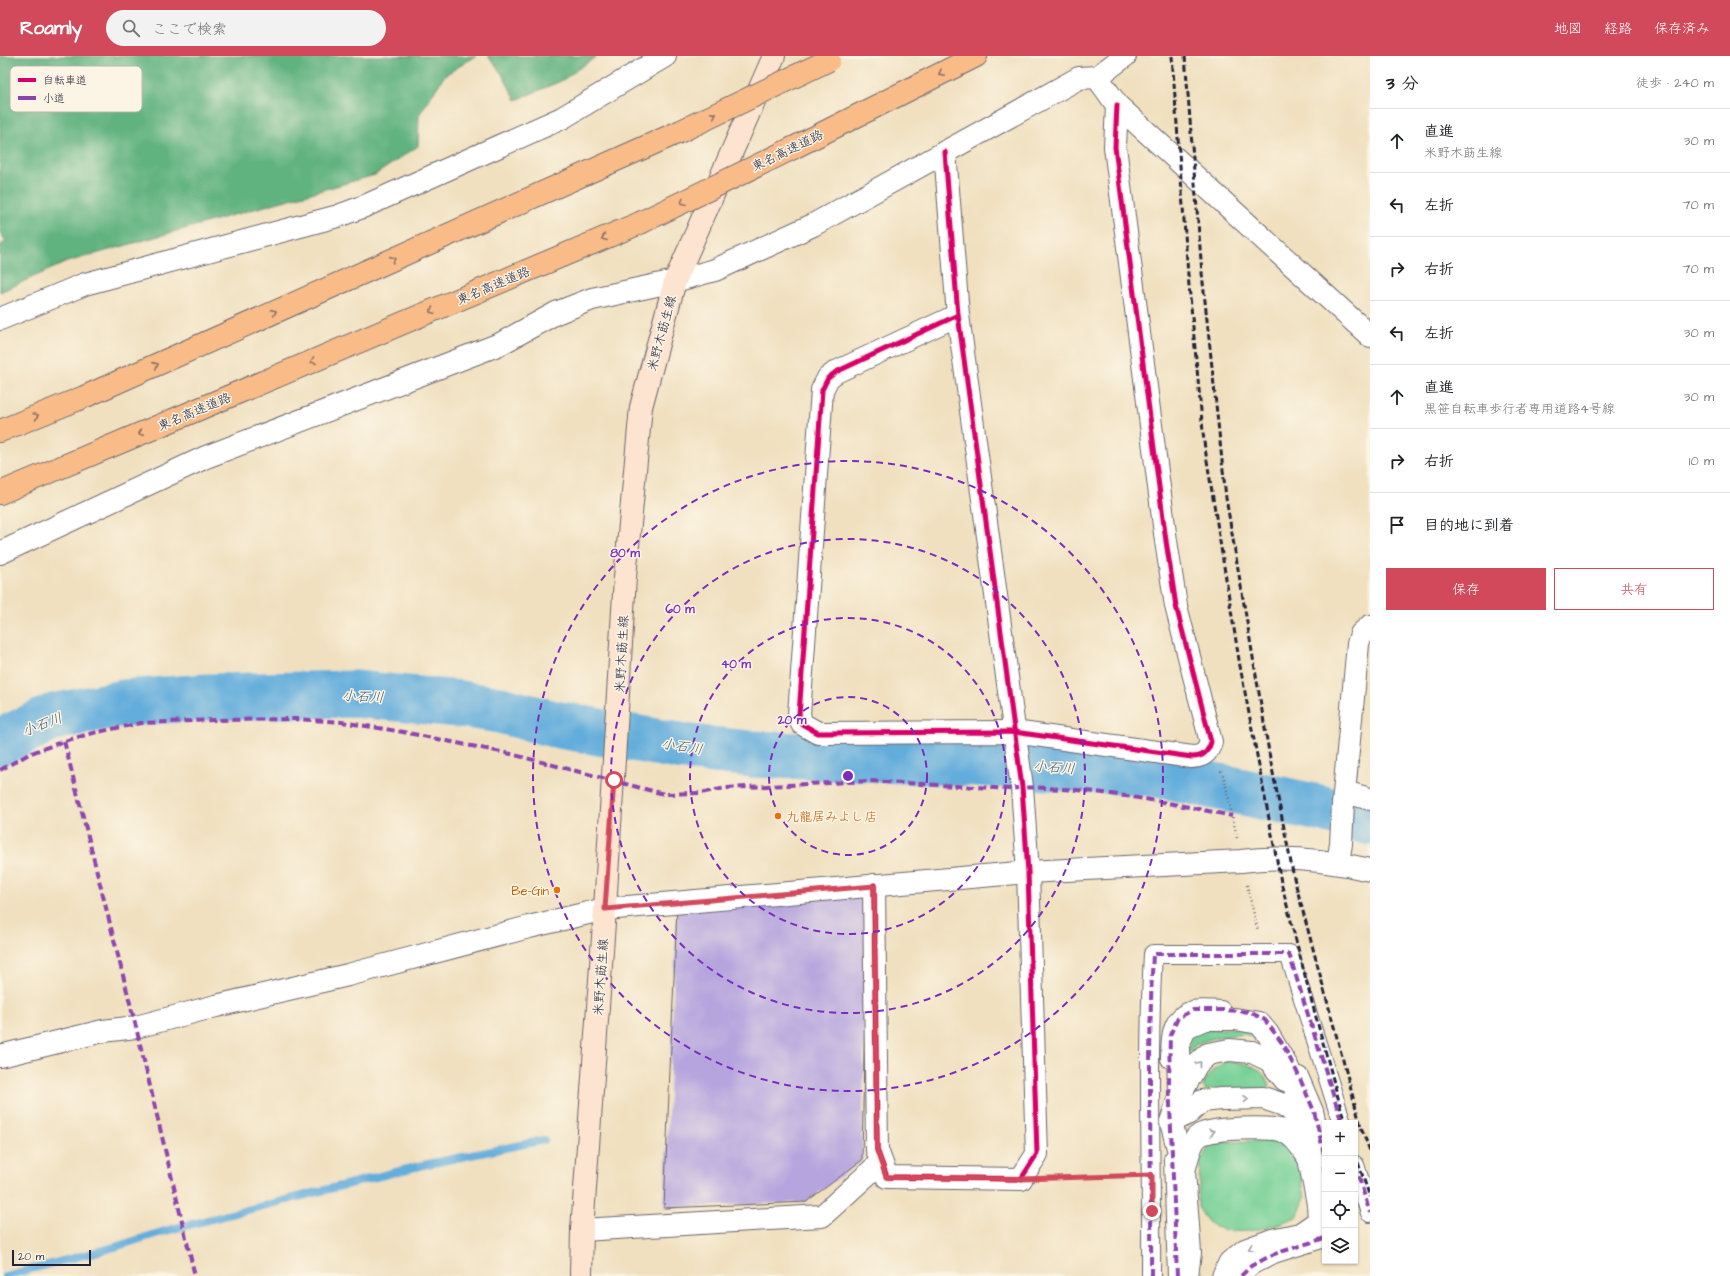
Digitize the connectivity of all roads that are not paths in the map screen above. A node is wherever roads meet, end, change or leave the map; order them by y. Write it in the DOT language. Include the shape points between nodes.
graph roads {
  1 [pos="664,56"];
  2 [pos="774,56"];
  3 [pos="976,56"];
  4 [pos="1125,56"];
  5 [pos="833,58"];
  6 [pos="1097,77"];
  7 [pos="1117,105"];
  8 [pos="945,152"];
  9 [pos="675,281"];
  10 [pos="958,315"];
  11 [pos="0,319"];
  12 [pos="1370,336"];
  13 [pos="0,431"];
  14 [pos="0,493"];
  15 [pos="0,553"];
  16 [pos="1370,626"];
  17 [pos="1014,732"];
  18 [pos="1344,798"];
  19 [pos="1370,799"];
  20 [pos="1340,853"];
  21 [pos="1370,870"];
  22 [pos="1028,872"];
  23 [pos="874,886"];
  24 [pos="605,909"];
  25 [pos="0,1056"];
  26 [pos="1179,1097"];
  27 [pos="1301,1117"];
  28 [pos="1341,1120"];
  29 [pos="1171,1122"];
  30 [pos="1317,1159"];
  31 [pos="882,1162"];
  32 [pos="1184,1171"];
  33 [pos="1358,1175"];
  34 [pos="1370,1213"];
  35 [pos="582,1230"];
  36 [pos="1322,1239"];
  37 [pos="581,1276"];
  38 [pos="1151,1276"];
  39 [pos="1177,1276"];
  40 [pos="1187,1276"];
  41 [pos="1223,1276"];
  42 [pos="1241,1276"];
  1 -- 11 [label="street" via="562,118 366,206 338,216 86,284"];
  2 -- 9 [label="main road, 米野木莇生線"];
  3 -- 14 [label="highway, 東名高速道路, one-way, bridge" via="640,223"];
  4 -- 6 [label="street"];
  13 -- 5 [label="highway, one-way, bridge" via="84,397 679,132"];
  6 -- 7 [label="street"];
  6 -- 8 [label="street" via="1079,78"];
  7 -- 12 [label="street"];
  7 -- 17 [label="street" via="1115,147 1166,541 1176,606 1211,742 1209,750 1204,754 1192,757"];
  8 -- 9 [label="street" via="814,225 715,270"];
  8 -- 10 [label="street"];
  9 -- 15 [label="street" via="592,299 556,313 500,344 206,457"];
  9 -- 24 [label="main road, 米野木莇生線" via="641,407 625,577"];
  10 -- 17 [label="street"];
  10 -- 17 [label="street" via="836,372 828,378 822,390 799,715 802,724 818,733"];
  16 -- 18 [label="street" via="1361,634 1358,644"];
  17 -- 22 [label="street" via="1022,787"];
  18 -- 19 [label="street"];
  18 -- 20 [label="street"];
  20 -- 21 [label="street"];
  20 -- 22 [label="street"];
  22 -- 23 [label="street"];
  22 -- 31 [label="street" via="1037,1154 1021,1179 886,1177"];
  23 -- 24 [label="street"];
  23 -- 31 [label="street" via="877,1150"];
  24 -- 25 [label="street" via="136,1027 103,1031"];
  24 -- 35 [label="main road, 米野木莇生線"];
  26 -- 27 [label="street, one-way" via="1197,1064 1208,1054 1229,1050 1252,1052 1269,1060 1285,1080"];
  26 -- 27 [label="street" via="1178,1045 1186,1027 1205,1019 1235,1019 1259,1023 1268,1034 1288,1068"];
  26 -- 29 [label="street"];
  29 -- 27 [label="street, one-way" via="1189,1113 1202,1101 1221,1099 1263,1098 1284,1105"];
  27 -- 30 [label="street"];
  28 -- 38 [label="street" via="1289,954 1153,954 1150,999"];
  29 -- 30 [label="street" via="1170,1035 1178,1018 1193,1010 1250,1012 1265,1020 1282,1043 1297,1072 1314,1111"];
  29 -- 32 [label="street"];
  29 -- 39 [label="street"];
  32 -- 30 [label="street, one-way" via="1189,1151 1199,1136 1217,1130 1282,1131 1295,1138"];
  30 -- 41 [label="street, one-way" via="1319,1221 1300,1234 1272,1240 1245,1250 1230,1262"];
  31 -- 35 [label="street" via="822,1216"];
  32 -- 40 [label="street" via="1190,1253"];
  33 -- 34 [label="street"];
  35 -- 37 [label="main road, 米野木莇生線"];
  36 -- 42 [label="street" via="1274,1254 1251,1266"];
}
